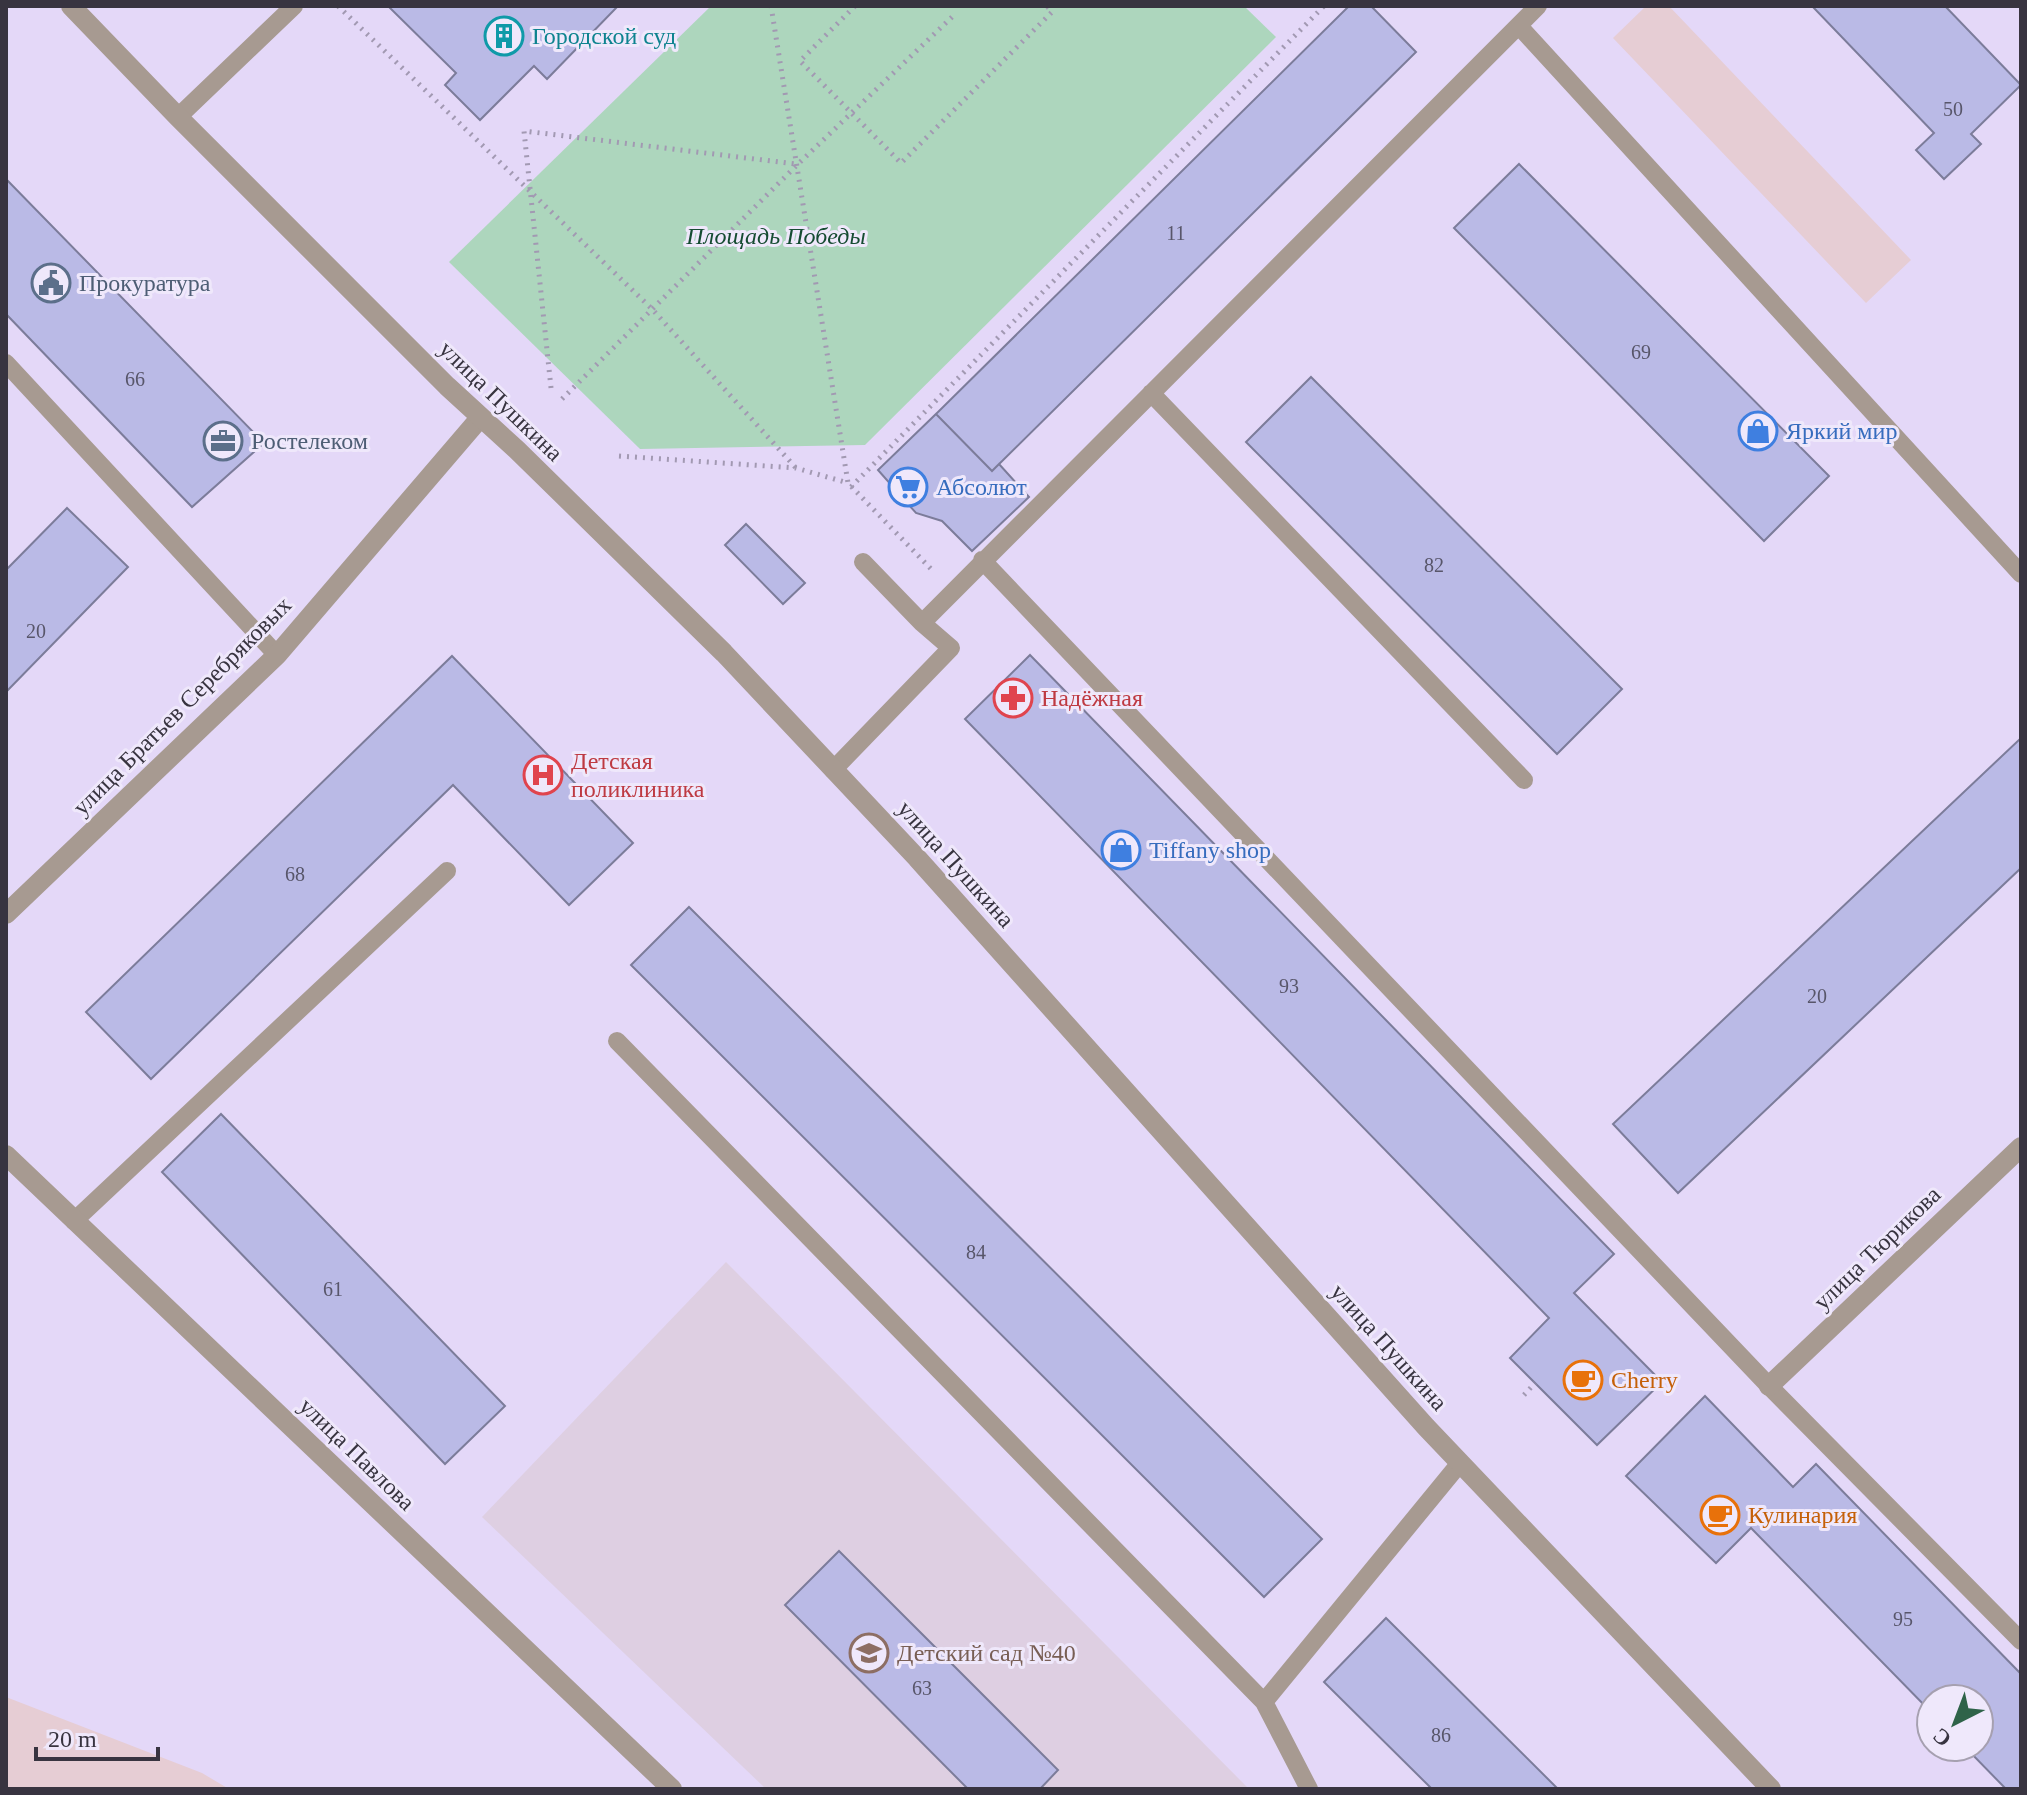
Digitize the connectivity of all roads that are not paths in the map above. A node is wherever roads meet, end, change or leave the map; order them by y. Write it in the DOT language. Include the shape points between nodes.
graph roads {
  1 [pos="71,6"];
  2 [pos="294,6"];
  3 [pos="1538,6"];
  4 [pos="1519,26"];
  5 [pos="178,117"];
  6 [pos="6,363"];
  7 [pos="1151,393"];
  8 [pos="480,418"];
  9 [pos="982,560"];
  10 [pos="863,562"];
  11 [pos="2021,574"];
  12 [pos="922,623"];
  13 [pos="277,655"];
  14 [pos="833,770"];
  15 [pos="1524,780"];
  16 [pos="447,871"];
  17 [pos="6,914"];
  18 [pos="617,1041"];
  19 [pos="2021,1147"];
  20 [pos="6,1155"];
  21 [pos="74,1221"];
  22 [pos="1769,1386"];
  23 [pos="1460,1463"];
  24 [pos="2021,1641"];
  25 [pos="1264,1702"];
  26 [pos="672,1789"];
  27 [pos="1309,1789"];
  28 [pos="1771,1789"];
  1 -- 5 [label="street, улица Пушкина"];
  2 -- 5 [label="lane"];
  3 -- 4 [label="lane"];
  4 -- 7 [label="lane"];
  4 -- 11 [label="lane"];
  5 -- 8 [label="street, улица Пушкина"];
  6 -- 13 [label="lane"];
  7 -- 9 [label="lane"];
  7 -- 15 [label="lane"];
  8 -- 13 [label="street, улица Братьев Серебряковых"];
  8 -- 14 [label="street, улица Пушкина" via="724,653"];
  9 -- 12 [label="lane"];
  9 -- 22 [label="lane"];
  10 -- 12 [label="lane"];
  12 -- 14 [label="lane" via="951,648"];
  13 -- 17 [label="street, улица Братьев Серебряковых"];
  14 -- 23 [label="street, улица Пушкина"];
  16 -- 21 [label="lane"];
  18 -- 25 [label="lane"];
  19 -- 22 [label="street, улица Тюрикова"];
  20 -- 21 [label="street, улица Павлова"];
  21 -- 26 [label="street, улица Павлова"];
  22 -- 24 [label="lane"];
  23 -- 25 [label="lane"];
  23 -- 28 [label="street, улица Пушкина"];
  25 -- 27 [label="lane"];
}
